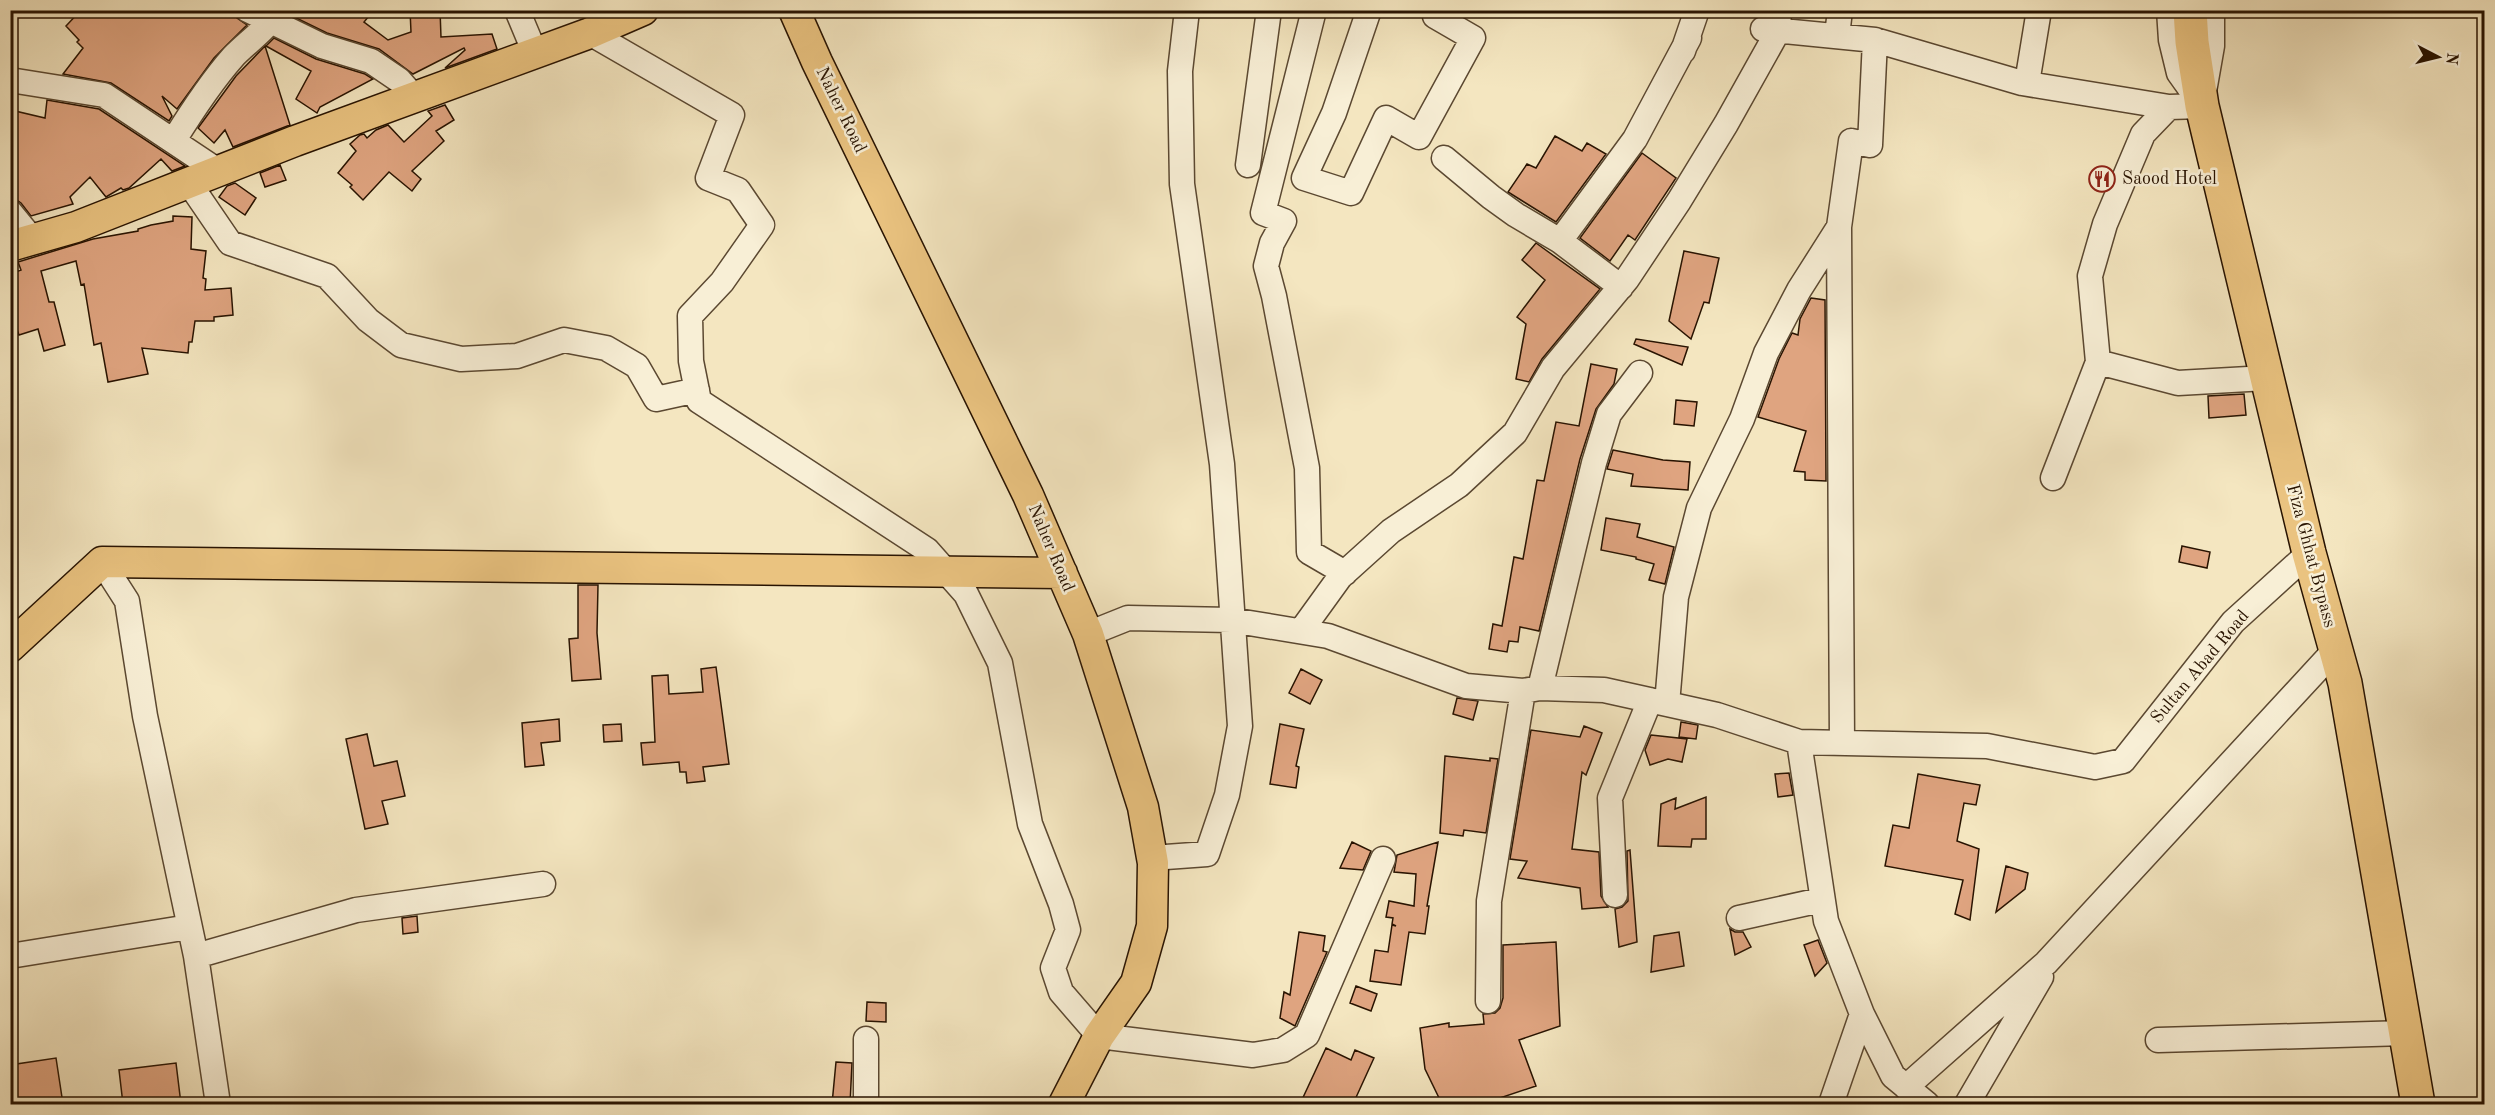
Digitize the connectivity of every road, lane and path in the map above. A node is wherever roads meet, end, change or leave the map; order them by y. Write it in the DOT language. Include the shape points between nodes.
graph roads {
  1 [pos="248,10"];
  2 [pos="517,10"];
  3 [pos="644,10"];
  4 [pos="794,10"];
  5 [pos="1187,10"];
  6 [pos="1269,10"];
  7 [pos="1314,10"];
  8 [pos="1369,10"];
  9 [pos="1438,10"];
  10 [pos="1697,10"];
  11 [pos="1840,10"];
  12 [pos="2039,10"];
  13 [pos="2169,10"];
  14 [pos="2190,10"];
  15 [pos="2212,10"];
  16 [pos="275,16"];
  17 [pos="1773,24"];
  18 [pos="590,33"];
  19 [pos="1837,36"];
  20 [pos="1875,40"];
  21 [pos="535,53"];
  22 [pos="10,80"];
  23 [pos="2027,83"];
  24 [pos="413,96"];
  25 [pos="2202,106"];
  26 [pos="2169,107"];
  27 [pos="174,140"];
  28 [pos="1444,158"];
  29 [pos="1248,165"];
  30 [pos="218,171"];
  31 [pos="189,183"];
  32 [pos="10,213"];
  33 [pos="1839,227"];
  34 [pos="1560,241"];
  35 [pos="22,243"];
  36 [pos="1621,287"];
  37 [pos="2098,362"];
  38 [pos="1640,373"];
  39 [pos="2266,378"];
  40 [pos="697,390"];
  41 [pos="2053,478"];
  42 [pos="2309,554"];
  43 [pos="102,562"];
  44 [pos="947,572"];
  45 [pos="1062,573"];
  46 [pos="1345,573"];
  47 [pos="1231,620"];
  48 [pos="1301,632"];
  49 [pos="1088,634"];
  50 [pos="10,647"];
  51 [pos="2336,649"];
  52 [pos="1531,689"];
  53 [pos="1659,702"];
  54 [pos="1799,742"];
  55 [pos="1842,743"];
  56 [pos="1152,858"];
  57 [pos="1383,859"];
  58 [pos="543,884"];
  59 [pos="1615,895"];
  60 [pos="1821,900"];
  61 [pos="1738,918"];
  62 [pos="189,927"];
  63 [pos="10,956"];
  64 [pos="196,956"];
  65 [pos="2053,956"];
  66 [pos="1488,1001"];
  67 [pos="1862,1014"];
  68 [pos="2406,1034"];
  69 [pos="1099,1036"];
  70 [pos="866,1039"];
  71 [pos="2157,1040"];
  72 [pos="1906,1087"];
  73 [pos="218,1104"];
  74 [pos="866,1104"];
  75 [pos="1064,1104"];
  76 [pos="1831,1104"];
  77 [pos="1927,1104"];
  78 [pos="1967,1104"];
  79 [pos="2418,1104"];
  1 -- 16 [label="street"];
  2 -- 21 [label="street"];
  3 -- 18 [label="main road"];
  4 -- 45 [label="main road, Naher Road"];
  5 -- 47 [label="street" via="1180,72 1182,184 1222,464"];
  6 -- 29 [label="street"];
  7 -- 46 [label="street" via="1263,213 1284,220 1266,266 1307,468 1309,552"];
  8 -- 9 [label="street" via="1334,113 1304,178 1351,193 1386,118 1419,137 1473,38 1435,16"];
  10 -- 34 [label="street" via="1686,45 1635,139"];
  11 -- 19 [label="street"];
  12 -- 23 [label="street"];
  13 -- 25 [label="street" via="2179,73"];
  14 -- 25 [label="highway, Fiza Ghhat Bypass"];
  15 -- 25 [label="street" via="2212,46"];
  16 -- 24 [label="street" via="280,27 322,46 371,61 399,80"];
  16 -- 27 [label="street" via="205,90"];
  17 -- 19 [label="street"];
  17 -- 36 [label="street" via="1726,124"];
  18 -- 21 [label="main road"];
  18 -- 40 [label="street" via="732,116 708,177 738,190 762,225 722,282 690,316 691,361"];
  19 -- 20 [label="street"];
  20 -- 23 [label="street"];
  20 -- 33 [label="street" via="1870,145 1851,141"];
  21 -- 24 [label="main road"];
  22 -- 27 [label="street" via="104,95"];
  23 -- 26 [label="street"];
  24 -- 30 [label="main road"];
  25 -- 26 [label="street"];
  25 -- 39 [label="highway, Fiza Ghhat Bypass"];
  26 -- 37 [label="street" via="2143,134 2105,224 2090,276"];
  27 -- 30 [label="street"];
  28 -- 34 [label="street" via="1508,209"];
  30 -- 31 [label="main road"];
  31 -- 35 [label="main road" via="76,227"];
  31 -- 40 [label="street" via="230,243 327,276 368,320 400,345 461,359 517,356 564,340 606,348 637,366 656,399"];
  32 -- 35 [label="street"];
  33 -- 53 [label="street" via="1799,290 1766,353 1742,419 1699,508 1676,597"];
  33 -- 55 [label="street"];
  34 -- 36 [label="street"];
  36 -- 46 [label="street" via="1553,368 1515,434 1459,485 1391,531"];
  37 -- 39 [label="street" via="2178,383"];
  37 -- 41 [label="street"];
  38 -- 52 [label="street" via="1610,414"];
  39 -- 42 [label="highway, Fiza Ghhat Bypass"];
  40 -- 44 [label="street" via="699,401 927,550"];
  42 -- 51 [label="highway, Fiza Ghhat Bypass"];
  42 -- 55 [label="street, Sultan Abad Road" via="2233,622 2123,761 2096,767 1987,746"];
  43 -- 44 [label="main road"];
  43 -- 50 [label="main road"];
  43 -- 62 [label="street" via="127,601 145,716"];
  44 -- 45 [label="main road"];
  44 -- 69 [label="street" via="966,594 1000,663 1030,824 1068,930 1053,968 1061,992"];
  45 -- 49 [label="main road, Naher Road"];
  46 -- 48 [label="street"];
  47 -- 48 [label="street"];
  47 -- 49 [label="street" via="1128,618"];
  47 -- 56 [label="street" via="1240,726 1227,795 1207,855"];
  48 -- 52 [label="street" via="1328,636 1466,686"];
  49 -- 56 [label="main road, Naher Road" via="1143,807"];
  51 -- 65 [label="street"];
  51 -- 68 [label="highway, Fiza Ghhat Bypass" via="2348,695"];
  52 -- 53 [label="street" via="1604,690"];
  52 -- 66 [label="street" via="1489,901"];
  53 -- 54 [label="street" via="1717,715"];
  53 -- 59 [label="street" via="1610,798"];
  54 -- 55 [label="street"];
  54 -- 60 [label="street"];
  56 -- 69 [label="main road, Naher Road" via="1152,926 1136,983"];
  57 -- 69 [label="street" via="1307,1035 1283,1050 1253,1055"];
  58 -- 64 [label="street" via="356,910"];
  60 -- 61 [label="street"];
  60 -- 67 [label="street"];
  62 -- 63 [label="street"];
  62 -- 64 [label="street"];
  64 -- 73 [label="street"];
  65 -- 72 [label="street"];
  65 -- 78 [label="street"];
  67 -- 72 [label="street" via="1893,1076"];
  67 -- 76 [label="street"];
  68 -- 71 [label="street"];
  68 -- 79 [label="highway, Fiza Ghhat Bypass"];
  69 -- 75 [label="main road, Naher Road"];
  70 -- 74 [label="street"];
  72 -- 77 [label="street"];
}
